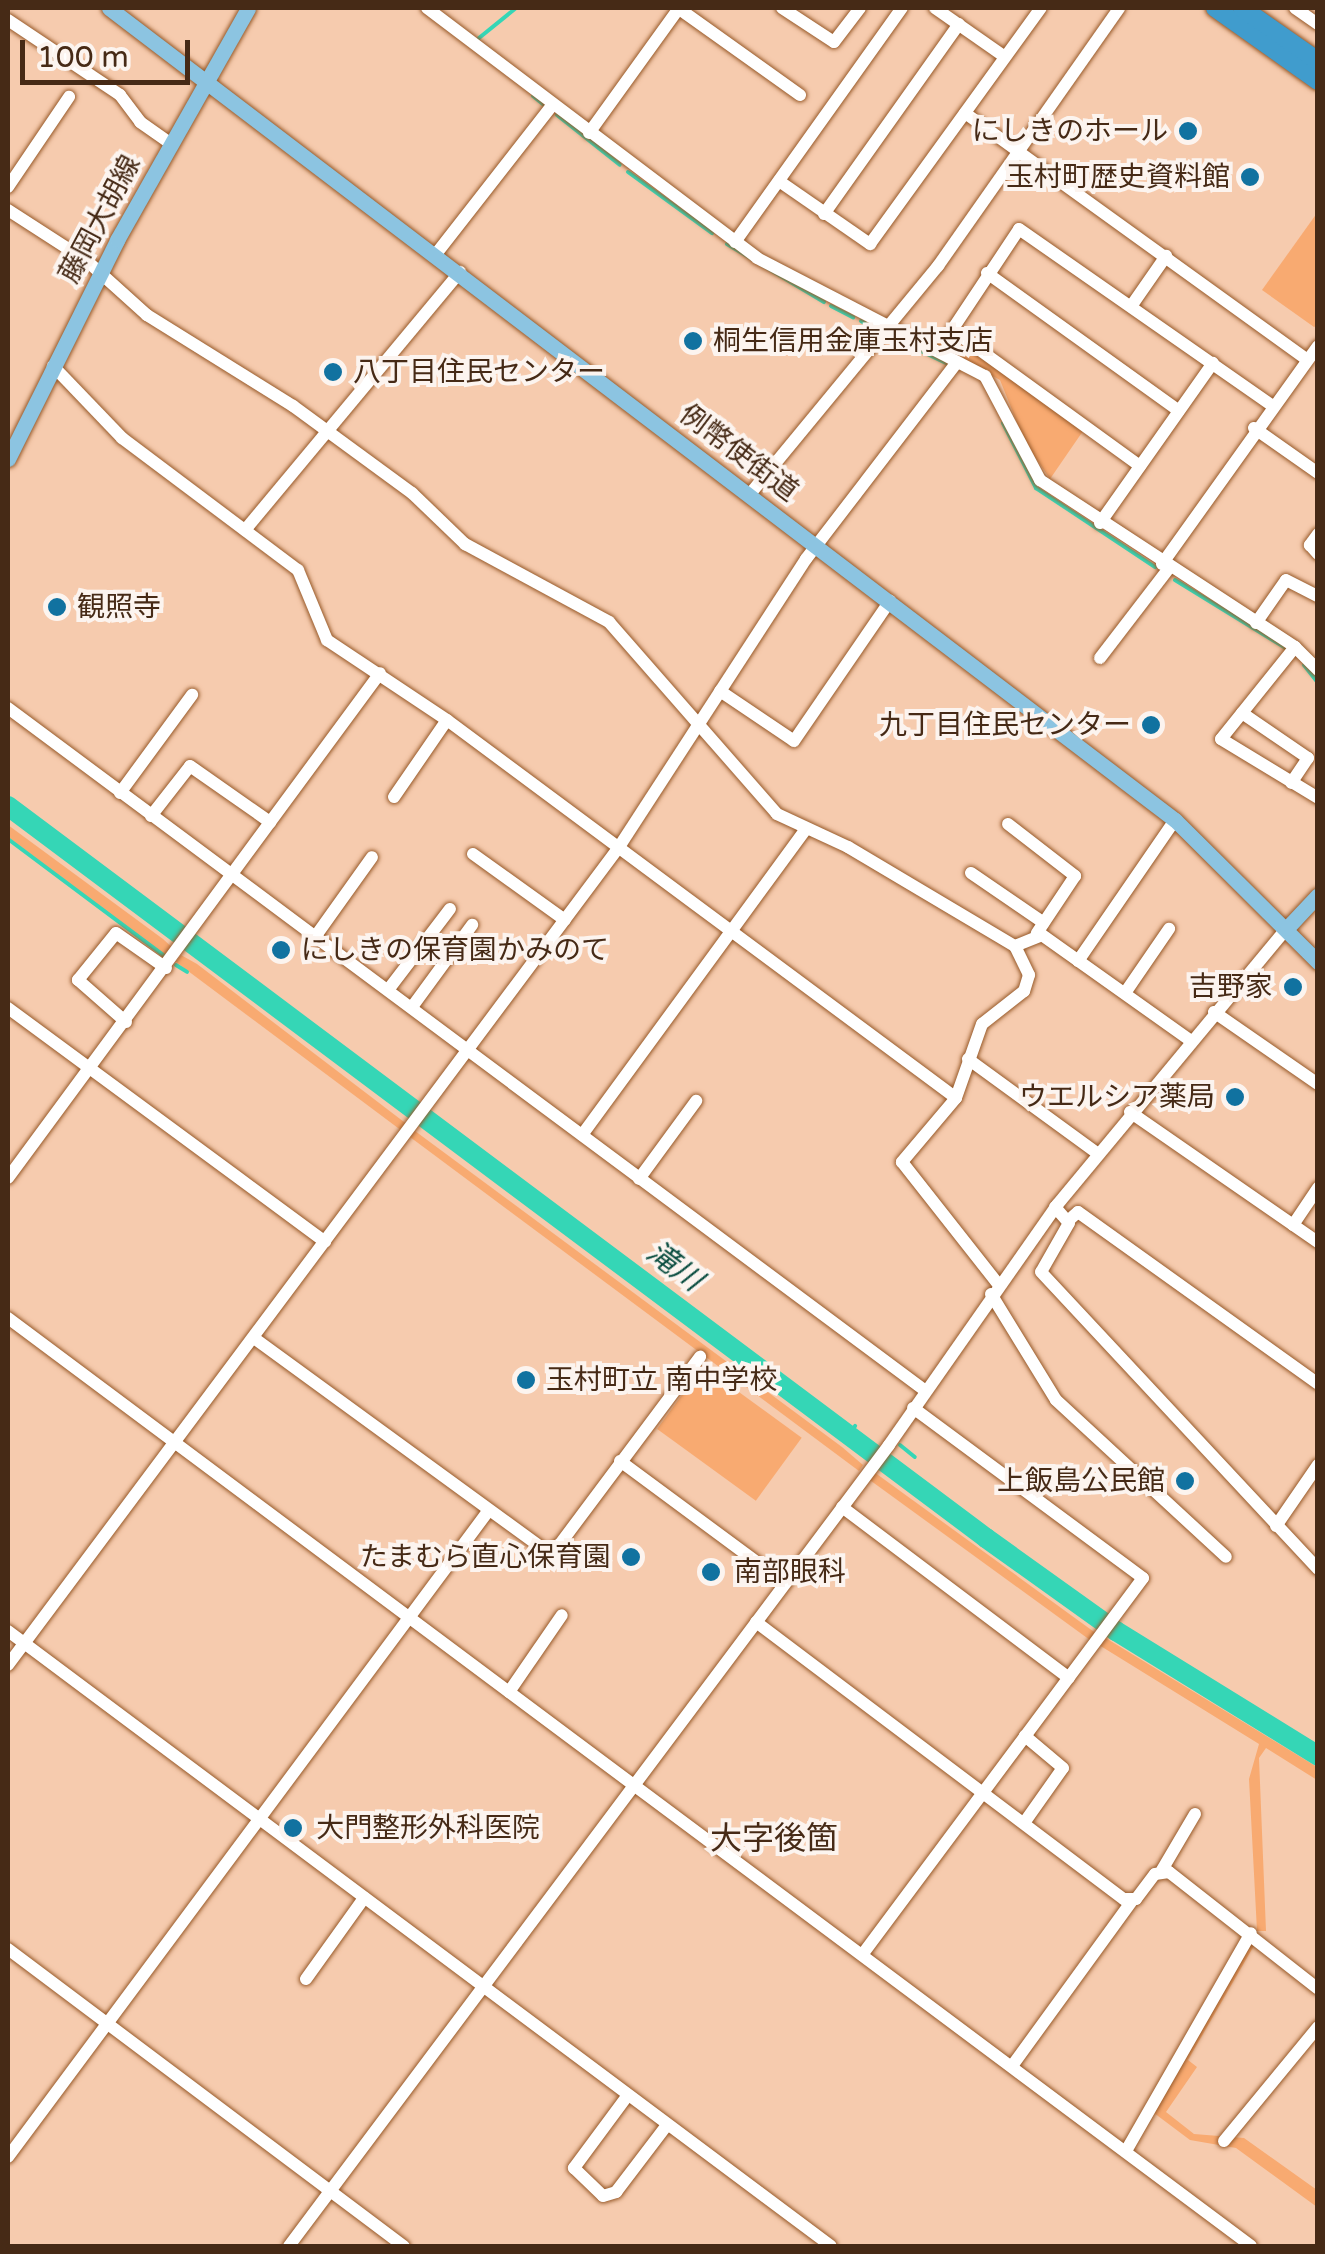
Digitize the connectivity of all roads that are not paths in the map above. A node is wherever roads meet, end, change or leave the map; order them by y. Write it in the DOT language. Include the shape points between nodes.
graph roads {
  1 [pos="109,8"];
  2 [pos="248,8"];
  3 [pos="428,8"];
  4 [pos="782,8"];
  5 [pos="860,8"];
  6 [pos="902,8"];
  7 [pos="935,8"];
  8 [pos="1041,8"];
  9 [pos="1119,8"];
  10 [pos="1215,8"];
  11 [pos="1242,8"];
  12 [pos="1295,8"];
  13 [pos="672,10"];
  14 [pos="959,24"];
  15 [pos="1318,24"];
  16 [pos="10,28"];
  17 [pos="1005,57"];
  18 [pos="1315,70"];
  19 [pos="204,77"];
  20 [pos="800,95"];
  21 [pos="69,97"];
  22 [pos="554,104"];
  23 [pos="965,113"];
  24 [pos="589,133"];
  25 [pos="169,142"];
  26 [pos="1019,152"];
  27 [pos="778,181"];
  28 [pos="8,187"];
  29 [pos="8,210"];
  30 [pos="824,214"];
  31 [pos="735,242"];
  32 [pos="436,254"];
  33 [pos="1166,256"];
  34 [pos="99,272"];
  35 [pos="460,272"];
  36 [pos="988,274"];
  37 [pos="1132,305"];
  38 [pos="889,326"];
  39 [pos="1318,346"];
  40 [pos="1306,359"];
  41 [pos="957,362"];
  42 [pos="1213,363"];
  43 [pos="53,366"];
  44 [pos="1271,405"];
  45 [pos="1179,411"];
  46 [pos="1254,428"];
  47 [pos="13,430"];
  48 [pos="323,433"];
  49 [pos="8,459"];
  50 [pos="1140,466"];
  51 [pos="1318,473"];
  52 [pos="750,494"];
  53 [pos="1100,523"];
  54 [pos="244,530"];
  55 [pos="1318,534"];
  56 [pos="816,545"];
  57 [pos="1318,554"];
  58 [pos="1166,566"];
  59 [pos="1318,596"];
  60 [pos="890,601"];
  61 [pos="1256,622"];
  62 [pos="1296,647"];
  63 [pos="1100,658"];
  64 [pos="1316,662"];
  65 [pos="380,673"];
  66 [pos="720,691"];
  67 [pos="192,695"];
  68 [pos="8,708"];
  69 [pos="1242,712"];
  70 [pos="448,720"];
  71 [pos="698,724"];
  72 [pos="1291,782"];
  73 [pos="120,792"];
  74 [pos="394,797"];
  75 [pos="1318,798"];
  76 [pos="151,816"];
  77 [pos="1176,820"];
  78 [pos="270,822"];
  79 [pos="1008,824"];
  80 [pos="806,829"];
  81 [pos="619,848"];
  82 [pos="473,854"];
  83 [pos="372,857"];
  84 [pos="972,873"];
  85 [pos="235,876"];
  86 [pos="1318,895"];
  87 [pos="450,909"];
  88 [pos="565,920"];
  89 [pos="472,926"];
  90 [pos="1041,928"];
  91 [pos="1288,928"];
  92 [pos="1170,929"];
  93 [pos="732,932"];
  94 [pos="316,938"];
  95 [pos="1015,946"];
  96 [pos="1078,961"];
  97 [pos="1318,962"];
  98 [pos="166,968"];
  99 [pos="388,990"];
  100 [pos="1125,993"];
  101 [pos="412,1007"];
  102 [pos="8,1008"];
  103 [pos="1214,1012"];
  104 [pos="126,1022"];
  105 [pos="1190,1040"];
  106 [pos="469,1051"];
  107 [pos="968,1059"];
  108 [pos="88,1068"];
  109 [pos="1318,1084"];
  110 [pos="956,1098"];
  111 [pos="696,1100"];
  112 [pos="1130,1112"];
  113 [pos="582,1135"];
  114 [pos="1097,1153"];
  115 [pos="8,1178"];
  116 [pos="640,1179"];
  117 [pos="1318,1188"];
  118 [pos="1055,1208"];
  119 [pos="1069,1220"];
  120 [pos="1293,1225"];
  121 [pos="324,1242"];
  122 [pos="1318,1242"];
  123 [pos="994,1289"];
  124 [pos="8,1318"];
  125 [pos="254,1338"];
  126 [pos="700,1358"];
  127 [pos="1318,1384"];
  128 [pos="923,1389"];
  129 [pos="911,1412"];
  130 [pos="176,1443"];
  131 [pos="620,1461"];
  132 [pos="1318,1465"];
  133 [pos="842,1507"];
  134 [pos="489,1510"];
  135 [pos="1276,1526"];
  136 [pos="1226,1558"];
  137 [pos="1318,1569"];
  138 [pos="785,1582"];
  139 [pos="562,1615"];
  140 [pos="410,1618"];
  141 [pos="756,1622"];
  142 [pos="8,1631"];
  143 [pos="24,1643"];
  144 [pos="8,1665"];
  145 [pos="1069,1678"];
  146 [pos="509,1692"];
  147 [pos="1026,1736"];
  148 [pos="635,1785"];
  149 [pos="983,1793"];
  150 [pos="1195,1814"];
  151 [pos="258,1818"];
  152 [pos="1024,1823"];
  153 [pos="1162,1870"];
  154 [pos="364,1898"];
  155 [pos="1132,1901"];
  156 [pos="1251,1934"];
  157 [pos="8,1949"];
  158 [pos="862,1955"];
  159 [pos="306,1980"];
  160 [pos="484,1988"];
  161 [pos="1318,1989"];
  162 [pos="108,2023"];
  163 [pos="1318,2027"];
  164 [pos="1012,2066"];
  165 [pos="628,2095"];
  166 [pos="667,2124"];
  167 [pos="1224,2141"];
  168 [pos="1126,2151"];
  169 [pos="8,2157"];
  170 [pos="330,2192"];
  171 [pos="289,2246"];
  172 [pos="404,2246"];
  173 [pos="831,2246"];
  174 [pos="1251,2246"];
  1 -- 19 [label="main road, 例幣使街道"];
  2 -- 19 [label="main road, 藤岡大胡線"];
  3 -- 22 [label="street"];
  4 -- 5 [label="street" via="834,42"];
  6 -- 27 [label="street"];
  7 -- 14 [label="street"];
  8 -- 17 [label="street"];
  9 -- 26 [label="street"];
  10 -- 18 [label="highway"];
  11 -- 18 [label="highway"];
  12 -- 15 [label="street"];
  13 -- 20 [label="street"];
  13 -- 24 [label="street"];
  14 -- 17 [label="street"];
  14 -- 30 [label="street"];
  16 -- 25 [label="street" via="120,94 140,122"];
  17 -- 23 [label="street"];
  19 -- 25 [label="main road, 藤岡大胡線"];
  19 -- 32 [label="main road, 例幣使街道"];
  21 -- 28 [label="street"];
  22 -- 24 [label="street"];
  22 -- 32 [label="street"];
  23 -- 26 [label="street"];
  23 -- 30 [label="street" via="870,244"];
  24 -- 31 [label="street"];
  25 -- 34 [label="main road, 藤岡大胡線"];
  26 -- 33 [label="street"];
  26 -- 38 [label="street"];
  27 -- 30 [label="street"];
  27 -- 31 [label="street"];
  29 -- 34 [label="street"];
  31 -- 38 [label="street"];
  32 -- 35 [label="main road, 例幣使街道"];
  33 -- 37 [label="street"];
  33 -- 40 [label="street"];
  34 -- 43 [label="main road, 藤岡大胡線"];
  34 -- 48 [label="street" via="147,315 294,406"];
  35 -- 48 [label="street"];
  35 -- 52 [label="main road, 例幣使街道"];
  36 -- 37 [label="street" via="1024,228"];
  36 -- 45 [label="street"];
  36 -- 50 [label="street" via="952,330"];
  37 -- 42 [label="street"];
  38 -- 41 [label="street"];
  38 -- 52 [label="street"];
  39 -- 40 [label="street"];
  40 -- 44 [label="street"];
  41 -- 53 [label="street" via="996,386 1040,480"];
  41 -- 56 [label="street"];
  42 -- 44 [label="street"];
  42 -- 45 [label="street"];
  43 -- 47 [label="main road, 藤岡大胡線"];
  43 -- 54 [label="street" via="122,438"];
  44 -- 46 [label="street"];
  45 -- 50 [label="street"];
  46 -- 51 [label="street"];
  46 -- 58 [label="street"];
  47 -- 49 [label="main road, 藤岡大胡線"];
  48 -- 54 [label="street"];
  48 -- 71 [label="street" via="412,493 466,544 609,622"];
  50 -- 53 [label="street"];
  52 -- 56 [label="main road, 例幣使街道"];
  53 -- 58 [label="street"];
  54 -- 65 [label="street" via="304,578 322,636"];
  55 -- 57 [label="street" via="1310,545"];
  56 -- 60 [label="main road, 例幣使街道"];
  56 -- 66 [label="street"];
  58 -- 61 [label="street"];
  58 -- 63 [label="street"];
  59 -- 61 [label="street" via="1286,580"];
  60 -- 66 [label="street" via="794,742"];
  60 -- 77 [label="main road, 例幣使街道"];
  61 -- 62 [label="street"];
  62 -- 64 [label="street"];
  62 -- 69 [label="street"];
  65 -- 70 [label="street"];
  65 -- 78 [label="street"];
  66 -- 71 [label="street"];
  67 -- 73 [label="street"];
  68 -- 73 [label="street"];
  69 -- 72 [label="street" via="1308,758"];
  69 -- 72 [label="street" via="1221,739"];
  70 -- 74 [label="street"];
  70 -- 81 [label="street"];
  71 -- 80 [label="street" via="763,801"];
  71 -- 81 [label="street"];
  72 -- 75 [label="street"];
  73 -- 76 [label="street"];
  76 -- 78 [label="street" via="190,766"];
  76 -- 85 [label="street"];
  77 -- 91 [label="main road, 例幣使街道"];
  77 -- 96 [label="street"];
  78 -- 85 [label="street"];
  79 -- 90 [label="street" via="1076,876"];
  80 -- 93 [label="street"];
  80 -- 95 [label="street"];
  81 -- 88 [label="street"];
  81 -- 93 [label="street"];
  82 -- 88 [label="street"];
  83 -- 94 [label="street"];
  84 -- 90 [label="street"];
  85 -- 94 [label="street"];
  85 -- 98 [label="street"];
  86 -- 91 [label="main road"];
  87 -- 99 [label="street"];
  88 -- 106 [label="street"];
  89 -- 101 [label="street"];
  90 -- 95 [label="street"];
  90 -- 96 [label="street"];
  91 -- 97 [label="main road, 例幣使街道"];
  91 -- 103 [label="street"];
  92 -- 100 [label="street"];
  93 -- 110 [label="street"];
  93 -- 113 [label="street"];
  94 -- 99 [label="street"];
  95 -- 107 [label="street" via="1029,982 982,1024"];
  96 -- 100 [label="street"];
  98 -- 104 [label="street"];
  98 -- 104 [label="street" via="116,932 89,965 77,985"];
  99 -- 101 [label="street"];
  100 -- 105 [label="street"];
  101 -- 106 [label="street"];
  102 -- 108 [label="street"];
  103 -- 105 [label="street"];
  103 -- 109 [label="street"];
  104 -- 108 [label="street"];
  105 -- 112 [label="street"];
  106 -- 113 [label="street"];
  106 -- 121 [label="street"];
  107 -- 110 [label="street"];
  107 -- 114 [label="street"];
  108 -- 115 [label="street"];
  108 -- 121 [label="street"];
  110 -- 123 [label="street" via="905,1154 904,1170"];
  111 -- 116 [label="street"];
  112 -- 114 [label="street"];
  112 -- 120 [label="street"];
  113 -- 116 [label="street"];
  114 -- 118 [label="street"];
  116 -- 128 [label="street"];
  117 -- 120 [label="street"];
  118 -- 119 [label="street"];
  118 -- 123 [label="street"];
  119 -- 127 [label="street" via="1078,1212"];
  119 -- 135 [label="street" via="1041,1272"];
  120 -- 122 [label="street"];
  121 -- 125 [label="street"];
  123 -- 128 [label="street"];
  123 -- 136 [label="street" via="1056,1400"];
  124 -- 130 [label="street"];
  125 -- 130 [label="street"];
  125 -- 134 [label="street"];
  126 -- 131 [label="street"];
  128 -- 129 [label="street"];
  129 -- 133 [label="street"];
  129 -- 145 [label="street" via="1142,1578"];
  130 -- 140 [label="street"];
  130 -- 143 [label="street"];
  131 -- 134 [label="street" via="553,1551"];
  131 -- 138 [label="street"];
  132 -- 135 [label="street"];
  133 -- 138 [label="street"];
  133 -- 145 [label="street"];
  134 -- 140 [label="street"];
  135 -- 137 [label="street"];
  138 -- 141 [label="street"];
  139 -- 146 [label="street"];
  140 -- 146 [label="street"];
  140 -- 151 [label="street"];
  141 -- 148 [label="street"];
  141 -- 149 [label="street"];
  142 -- 143 [label="street"];
  143 -- 144 [label="street"];
  143 -- 151 [label="street"];
  145 -- 147 [label="street"];
  146 -- 148 [label="street"];
  147 -- 149 [label="street"];
  147 -- 152 [label="street" via="1063,1768"];
  148 -- 158 [label="street"];
  148 -- 160 [label="street"];
  149 -- 152 [label="street"];
  149 -- 158 [label="street"];
  150 -- 153 [label="street"];
  151 -- 154 [label="street"];
  151 -- 162 [label="street"];
  152 -- 155 [label="street"];
  153 -- 155 [label="street"];
  153 -- 156 [label="street"];
  154 -- 159 [label="street"];
  154 -- 160 [label="street"];
  155 -- 164 [label="street"];
  156 -- 161 [label="street"];
  156 -- 168 [label="street"];
  157 -- 162 [label="street"];
  158 -- 164 [label="street"];
  160 -- 165 [label="street"];
  160 -- 170 [label="street"];
  162 -- 169 [label="street"];
  162 -- 170 [label="street"];
  163 -- 167 [label="street"];
  164 -- 168 [label="street"];
  165 -- 166 [label="street"];
  165 -- 166 [label="street" via="574,2168 603,2196 613,2196"];
  166 -- 173 [label="street"];
  168 -- 174 [label="street"];
  170 -- 171 [label="street"];
  170 -- 172 [label="street"];
}
